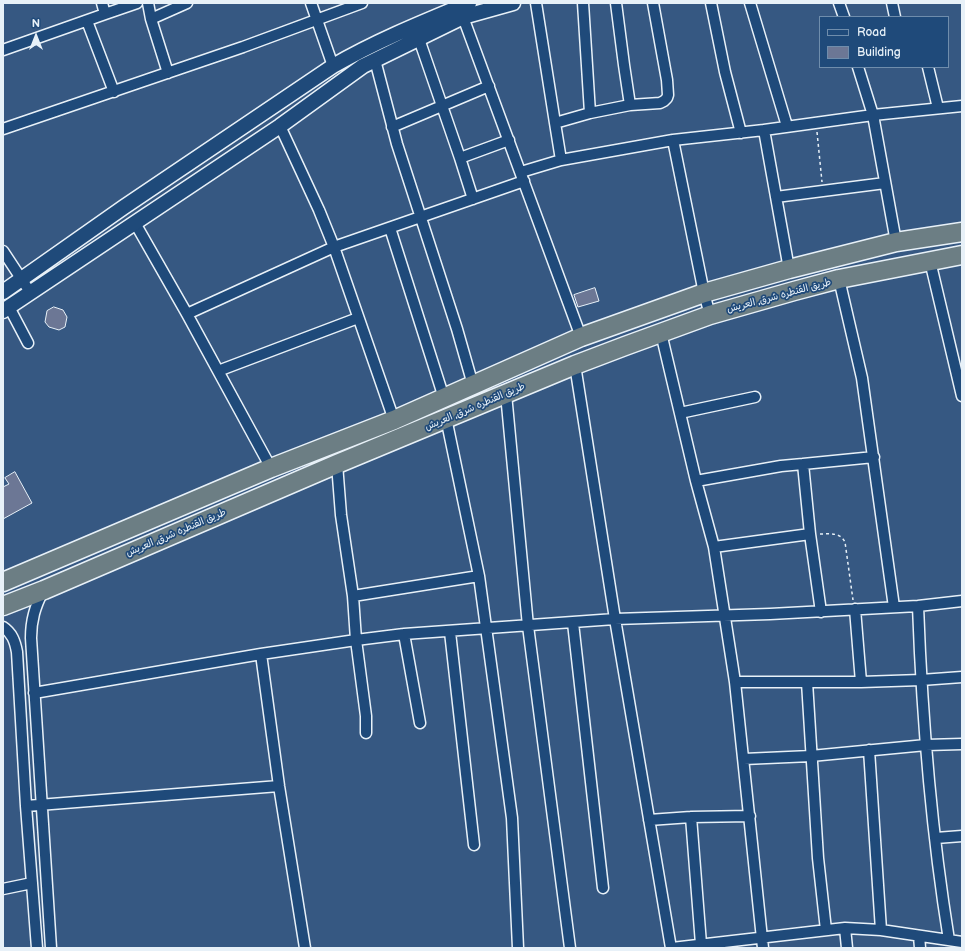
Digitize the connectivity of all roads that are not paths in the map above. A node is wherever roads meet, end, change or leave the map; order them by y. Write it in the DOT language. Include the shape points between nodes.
graph roads {
  1 [pos="102,3"];
  2 [pos="137,3"];
  3 [pos="148,3"];
  4 [pos="186,3"];
  5 [pos="311,3"];
  6 [pos="362,3"];
  7 [pos="469,3"];
  8 [pos="513,3"];
  9 [pos="536,3"];
  10 [pos="584,3"];
  11 [pos="616,3"];
  12 [pos="653,3"];
  13 [pos="711,3"];
  14 [pos="750,3"];
  15 [pos="839,3"];
  16 [pos="892,3"];
  17 [pos="105,14"];
  18 [pos="844,16"];
  19 [pos="895,16"];
  20 [pos="463,17"];
  21 [pos="151,19"];
  22 [pos="316,20"];
  23 [pos="87,21"];
  24 [pos="419,38"];
  25 [pos="3,50"];
  26 [pos="375,60"];
  27 [pos="333,66"];
  28 [pos="858,68"];
  29 [pos="928,68"];
  30 [pos="168,73"];
  31 [pos="489,86"];
  32 [pos="114,92"];
  33 [pos="630,105"];
  34 [pos="443,106"];
  35 [pos="962,106"];
  36 [pos="938,108"];
  37 [pos="590,113"];
  38 [pos="873,115"];
  39 [pos="555,122"];
  40 [pos="280,126"];
  41 [pos="787,126"];
  42 [pos="392,127"];
  43 [pos="3,129"];
  44 [pos="764,130"];
  45 [pos="741,133"];
  46 [pos="509,140"];
  47 [pos="673,140"];
  48 [pos="460,158"];
  49 [pos="561,160"];
  50 [pos="523,176"];
  51 [pos="885,183"];
  52 [pos="776,197"];
  53 [pos="473,199"];
  54 [pos="420,218"];
  55 [pos="135,223"];
  56 [pos="390,228"];
  57 [pos="962,232"];
  58 [pos="896,242"];
  59 [pos="334,247"];
  60 [pos="3,251"];
  61 [pos="962,255"];
  62 [pos="930,261"];
  63 [pos="789,269"];
  64 [pos="20,279"];
  65 [pos="839,280"];
  66 [pos="3,292"];
  67 [pos="30,292"];
  68 [pos="704,293"];
  69 [pos="6,309"];
  70 [pos="187,314"];
  71 [pos="710,315"];
  72 [pos="358,318"];
  73 [pos="660,333"];
  74 [pos="581,337"];
  75 [pos="28,343"];
  76 [pos="575,365"];
  77 [pos="218,371"];
  78 [pos="473,385"];
  79 [pos="506,394"];
  80 [pos="962,396"];
  81 [pos="755,397"];
  82 [pos="444,398"];
  83 [pos="680,413"];
  84 [pos="446,418"];
  85 [pos="394,420"];
  86 [pos="874,457"];
  87 [pos="337,464"];
  88 [pos="802,464"];
  89 [pos="271,468"];
  90 [pos="696,481"];
  91 [pos="810,534"];
  92 [pos="714,546"];
  93 [pos="479,576"];
  94 [pos="3,582"];
  95 [pos="44,590"];
  96 [pos="353,596"];
  97 [pos="962,601"];
  98 [pos="3,606"];
  99 [pos="918,606"];
  100 [pos="894,607"];
  101 [pos="854,609"];
  102 [pos="821,612"];
  103 [pos="726,616"];
  104 [pos="615,619"];
  105 [pos="573,623"];
  106 [pos="528,626"];
  107 [pos="3,627"];
  108 [pos="486,629"];
  109 [pos="450,632"];
  110 [pos="404,634"];
  111 [pos="356,640"];
  112 [pos="261,654"];
  113 [pos="962,677"];
  114 [pos="921,680"];
  115 [pos="735,682"];
  116 [pos="807,682"];
  117 [pos="861,682"];
  118 [pos="34,692"];
  119 [pos="420,723"];
  120 [pos="366,733"];
  121 [pos="962,744"];
  122 [pos="926,745"];
  123 [pos="869,750"];
  124 [pos="811,756"];
  125 [pos="744,759"];
  126 [pos="279,786"];
  127 [pos="42,804"];
  128 [pos="26,806"];
  129 [pos="750,816"];
  130 [pos="691,817"];
  131 [pos="649,820"];
  132 [pos="962,836"];
  133 [pos="936,838"];
  134 [pos="474,845"];
  135 [pos="32,883"];
  136 [pos="603,888"];
  137 [pos="3,889"];
  138 [pos="845,928"];
  139 [pos="826,930"];
  140 [pos="881,930"];
  141 [pos="919,936"];
  142 [pos="762,937"];
  143 [pos="949,940"];
  144 [pos="962,942"];
  145 [pos="701,944"];
  146 [pos="34,947"];
  147 [pos="51,948"];
  148 [pos="305,948"];
  149 [pos="518,948"];
  150 [pos="570,948"];
  151 [pos="671,948"];
  152 [pos="763,948"];
  153 [pos="847,948"];
  154 [pos="920,948"];
  1 -- 17 [label="street"];
  2 -- 17 [label="street"];
  3 -- 21 [label="street"];
  4 -- 21 [label="street"];
  5 -- 22 [label="street"];
  6 -- 22 [label="street"];
  7 -- 27 [label="main road" via="411,27"];
  8 -- 20 [label="main road"];
  9 -- 39 [label="street"];
  10 -- 37 [label="street"];
  11 -- 33 [label="street"];
  12 -- 33 [label="street" via="668,95 660,103"];
  13 -- 45 [label="street"];
  14 -- 41 [label="street"];
  15 -- 18 [label="street"];
  16 -- 19 [label="street"];
  17 -- 23 [label="street"];
  20 -- 24 [label="main road"];
  20 -- 31 [label="street"];
  21 -- 30 [label="street"];
  22 -- 27 [label="street"];
  22 -- 30 [label="street"];
  23 -- 25 [label="street"];
  23 -- 32 [label="street"];
  24 -- 26 [label="main road"];
  24 -- 34 [label="street"];
  26 -- 40 [label="main road"];
  26 -- 42 [label="street"];
  27 -- 64 [label="main road"];
  28 -- 38 [label="street"];
  29 -- 36 [label="street"];
  30 -- 32 [label="street"];
  31 -- 34 [label="street"];
  31 -- 46 [label="street"];
  32 -- 43 [label="street"];
  33 -- 37 [label="street"];
  34 -- 42 [label="street"];
  34 -- 48 [label="street"];
  35 -- 36 [label="street"];
  36 -- 38 [label="street"];
  37 -- 39 [label="street"];
  38 -- 41 [label="street"];
  38 -- 51 [label="street"];
  39 -- 49 [label="street"];
  40 -- 55 [label="main road"];
  40 -- 59 [label="street"];
  41 -- 44 [label="street"];
  42 -- 54 [label="street"];
  44 -- 45 [label="street"];
  44 -- 52 [label="street"];
  45 -- 47 [label="street"];
  46 -- 48 [label="street"];
  46 -- 50 [label="street"];
  47 -- 49 [label="street"];
  47 -- 68 [label="street"];
  48 -- 53 [label="street"];
  49 -- 50 [label="street"];
  50 -- 53 [label="street"];
  50 -- 74 [label="street"];
  51 -- 52 [label="street"];
  51 -- 58 [label="street"];
  52 -- 63 [label="street"];
  53 -- 54 [label="street"];
  54 -- 56 [label="street"];
  54 -- 78 [label="street"];
  55 -- 67 [label="main road"];
  55 -- 70 [label="street"];
  56 -- 59 [label="street"];
  56 -- 82 [label="street"];
  57 -- 58 [label="highway, طريق القنطره شرق, العريش"];
  58 -- 63 [label="highway, طريق القنطره شرق, العريش"];
  59 -- 70 [label="street"];
  59 -- 72 [label="street"];
  60 -- 64 [label="street"];
  61 -- 62 [label="highway, طريق القنطره شرق, العريش"];
  62 -- 65 [label="highway, طريق القنطره شرق, العريش"];
  62 -- 80 [label="street"];
  63 -- 68 [label="highway, طريق القنطره شرق, العريش"];
  64 -- 66 [label="main road"];
  64 -- 67 [label="street"];
  65 -- 71 [label="highway, طريق القنطره شرق, العريش"];
  65 -- 86 [label="street" via="862,378"];
  67 -- 69 [label="main road"];
  68 -- 71 [label="street"];
  68 -- 74 [label="highway, طريق القنطره شرق, العريش"];
  69 -- 75 [label="street"];
  70 -- 77 [label="street"];
  71 -- 73 [label="highway, طريق القنطره شرق, العريش"];
  72 -- 77 [label="street"];
  72 -- 85 [label="street"];
  73 -- 76 [label="highway, طريق القنطره شرق, العريش"];
  73 -- 83 [label="street"];
  74 -- 78 [label="highway, طريق القنطره شرق, العريش"];
  76 -- 79 [label="highway, طريق القنطره شرق, العريش"];
  76 -- 104 [label="street"];
  77 -- 89 [label="street"];
  78 -- 82 [label="highway, طريق القنطره شرق, العريش"];
  79 -- 84 [label="highway, طريق القنطره شرق, العريش"];
  79 -- 106 [label="street"];
  81 -- 83 [label="street"];
  82 -- 85 [label="highway, طريق القنطره شرق, العريش"];
  83 -- 90 [label="street"];
  84 -- 87 [label="highway, طريق القنطره شرق, العريش"];
  84 -- 93 [label="street"];
  85 -- 89 [label="highway, طريق القنطره شرق, العريش"];
  86 -- 88 [label="street"];
  86 -- 100 [label="street"];
  87 -- 95 [label="highway, طريق القنطره شرق, العريش"];
  87 -- 96 [label="street" via="341,515"];
  88 -- 90 [label="street"];
  88 -- 91 [label="street"];
  89 -- 94 [label="highway, طريق القنطره شرق, العريش"];
  90 -- 92 [label="street"];
  91 -- 92 [label="street"];
  91 -- 102 [label="street"];
  92 -- 103 [label="street"];
  93 -- 96 [label="street"];
  93 -- 108 [label="street"];
  95 -- 98 [label="highway, طريق القنطره شرق, العريش"];
  95 -- 118 [label="street" via="31,623"];
  96 -- 111 [label="street"];
  97 -- 99 [label="street"];
  99 -- 100 [label="street"];
  99 -- 114 [label="street"];
  100 -- 101 [label="street"];
  101 -- 102 [label="street"];
  101 -- 117 [label="street"];
  102 -- 103 [label="street"];
  103 -- 104 [label="street"];
  103 -- 115 [label="street"];
  104 -- 105 [label="street"];
  104 -- 131 [label="street"];
  105 -- 106 [label="street"];
  105 -- 136 [label="street"];
  106 -- 108 [label="street"];
  106 -- 150 [label="street"];
  107 -- 128 [label="street" via="9,630 17,652"];
  108 -- 109 [label="street"];
  108 -- 149 [label="street" via="512,818"];
  109 -- 110 [label="street"];
  109 -- 134 [label="street"];
  110 -- 111 [label="street"];
  110 -- 119 [label="street"];
  111 -- 112 [label="street"];
  111 -- 120 [label="street"];
  112 -- 118 [label="street"];
  112 -- 126 [label="street"];
  113 -- 114 [label="street"];
  114 -- 117 [label="street"];
  114 -- 122 [label="street"];
  115 -- 116 [label="street"];
  115 -- 125 [label="street"];
  116 -- 117 [label="street"];
  116 -- 124 [label="street"];
  118 -- 127 [label="street"];
  121 -- 122 [label="street"];
  122 -- 123 [label="street"];
  122 -- 133 [label="street"];
  123 -- 124 [label="street"];
  123 -- 140 [label="street"];
  124 -- 125 [label="street"];
  124 -- 139 [label="street"];
  125 -- 129 [label="street"];
  126 -- 127 [label="street"];
  126 -- 148 [label="street"];
  127 -- 128 [label="street"];
  127 -- 147 [label="street"];
  128 -- 135 [label="street"];
  129 -- 130 [label="street"];
  129 -- 142 [label="street"];
  130 -- 131 [label="street"];
  130 -- 145 [label="street"];
  131 -- 151 [label="street"];
  132 -- 133 [label="street"];
  133 -- 143 [label="street"];
  135 -- 137 [label="street"];
  135 -- 146 [label="street"];
  138 -- 139 [label="street"];
  138 -- 140 [label="street"];
  138 -- 153 [label="street"];
  139 -- 142 [label="street"];
  140 -- 141 [label="street"];
  141 -- 143 [label="street"];
  141 -- 154 [label="street"];
  142 -- 145 [label="street"];
  142 -- 152 [label="street"];
  143 -- 144 [label="street"];
  145 -- 151 [label="street"];
}
